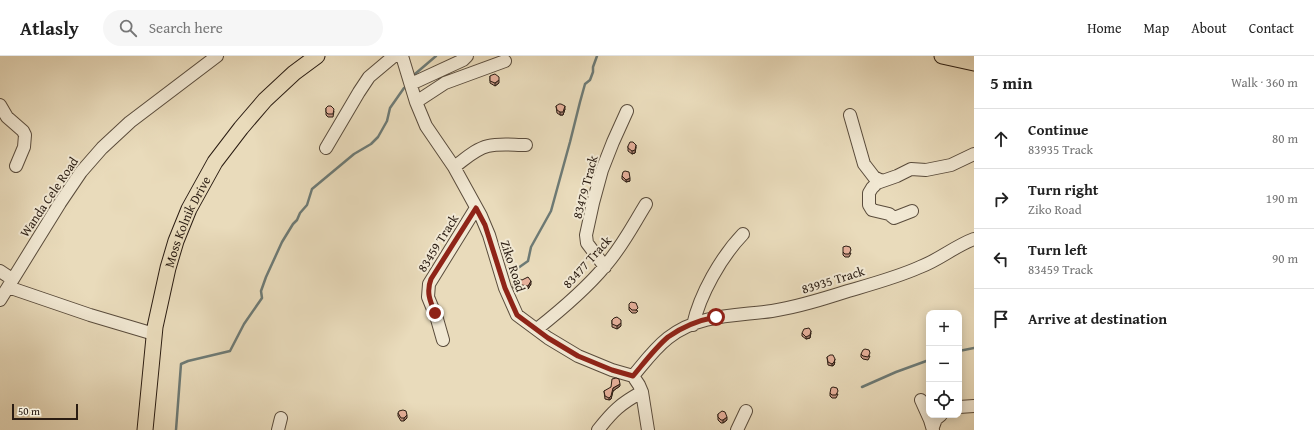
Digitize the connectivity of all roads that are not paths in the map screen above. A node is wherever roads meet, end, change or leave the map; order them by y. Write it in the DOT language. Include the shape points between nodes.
graph roads {
  1 [pos="217,56"];
  2 [pos="317,56"];
  3 [pos="394,56"];
  4 [pos="402,56"];
  5 [pos="467,56"];
  6 [pos="942,56"];
  7 [pos="505,61"];
  8 [pos="974,64"];
  9 [pos="411,84"];
  10 [pos="416,102"];
  11 [pos="2,103"];
  12 [pos="627,111"];
  13 [pos="850,115"];
  14 [pos="526,145"];
  15 [pos="326,148"];
  16 [pos="974,154"];
  17 [pos="16,166"];
  18 [pos="454,167"];
  19 [pos="882,181"];
  20 [pos="646,204"];
  21 [pos="476,208"];
  22 [pos="912,211"];
  23 [pos="743,234"];
  24 [pos="974,239"];
  25 [pos="605,267"];
  26 [pos="0,271"];
  27 [pos="10,283"];
  28 [pos="0,300"];
  29 [pos="693,324"];
  30 [pos="537,329"];
  31 [pos="154,334"];
  32 [pos="443,340"];
  33 [pos="633,376"];
  34 [pos="642,392"];
  35 [pos="922,400"];
  36 [pos="974,406"];
  37 [pos="962,407"];
  38 [pos="746,411"];
  39 [pos="281,418"];
  40 [pos="937,418"];
  41 [pos="933,429"];
  42 [pos="145,430"];
  43 [pos="278,430"];
  44 [pos="598,430"];
  45 [pos="648,430"];
  46 [pos="736,430"];
  1 -- 27 [label="street, Wanda Cele Road" via="130,122 102,148 81,172"];
  2 -- 31 [label="main road, Moss Kolnik Drive" via="265,100 215,162 176,241"];
  3 -- 15 [label="street" via="369,77"];
  4 -- 9 [label="street, Ziko Road"];
  5 -- 9 [label="street"];
  6 -- 8 [label="main road"];
  7 -- 10 [label="street" via="445,83"];
  9 -- 10 [label="street, Ziko Road"];
  10 -- 18 [label="street, Ziko Road" via="426,126"];
  11 -- 17 [label="street" via="7,117 25,135 24,147"];
  12 -- 25 [label="street, 83479 Track" via="602,170 586,235 586,243"];
  13 -- 19 [label="street" via="864,164 874,177"];
  14 -- 18 [label="street" via="487,146"];
  16 -- 19 [label="street" via="951,165 911,170"];
  18 -- 21 [label="street, Ziko Road"];
  19 -- 22 [label="street" via="869,193 869,205 872,210 889,214 894,218"];
  20 -- 25 [label="street, 83477 Track"];
  21 -- 30 [label="street, Ziko Road" via="485,225 512,306 517,315"];
  21 -- 32 [label="street, 83459 Track" via="429,284 428,297"];
  23 -- 29 [label="street" via="718,266"];
  24 -- 29 [label="street, 83935 Track" via="921,267 849,291 794,307 716,317"];
  25 -- 30 [label="street, 83477 Track"];
  26 -- 27 [label="street"];
  27 -- 28 [label="street, Wanda Cele Road"];
  27 -- 31 [label="street" via="90,315"];
  29 -- 33 [label="street, 83935 Track" via="668,338"];
  30 -- 33 [label="street, Ziko Road" via="578,356"];
  31 -- 42 [label="main road, Moss Kolnik Drive"];
  33 -- 34 [label="street"];
  34 -- 44 [label="street" via="622,403"];
  34 -- 45 [label="street"];
  35 -- 41 [label="street"];
  36 -- 37 [label="street"];
  38 -- 46 [label="street"];
  39 -- 43 [label="street"];
  40 -- 41 [label="street"];
}
